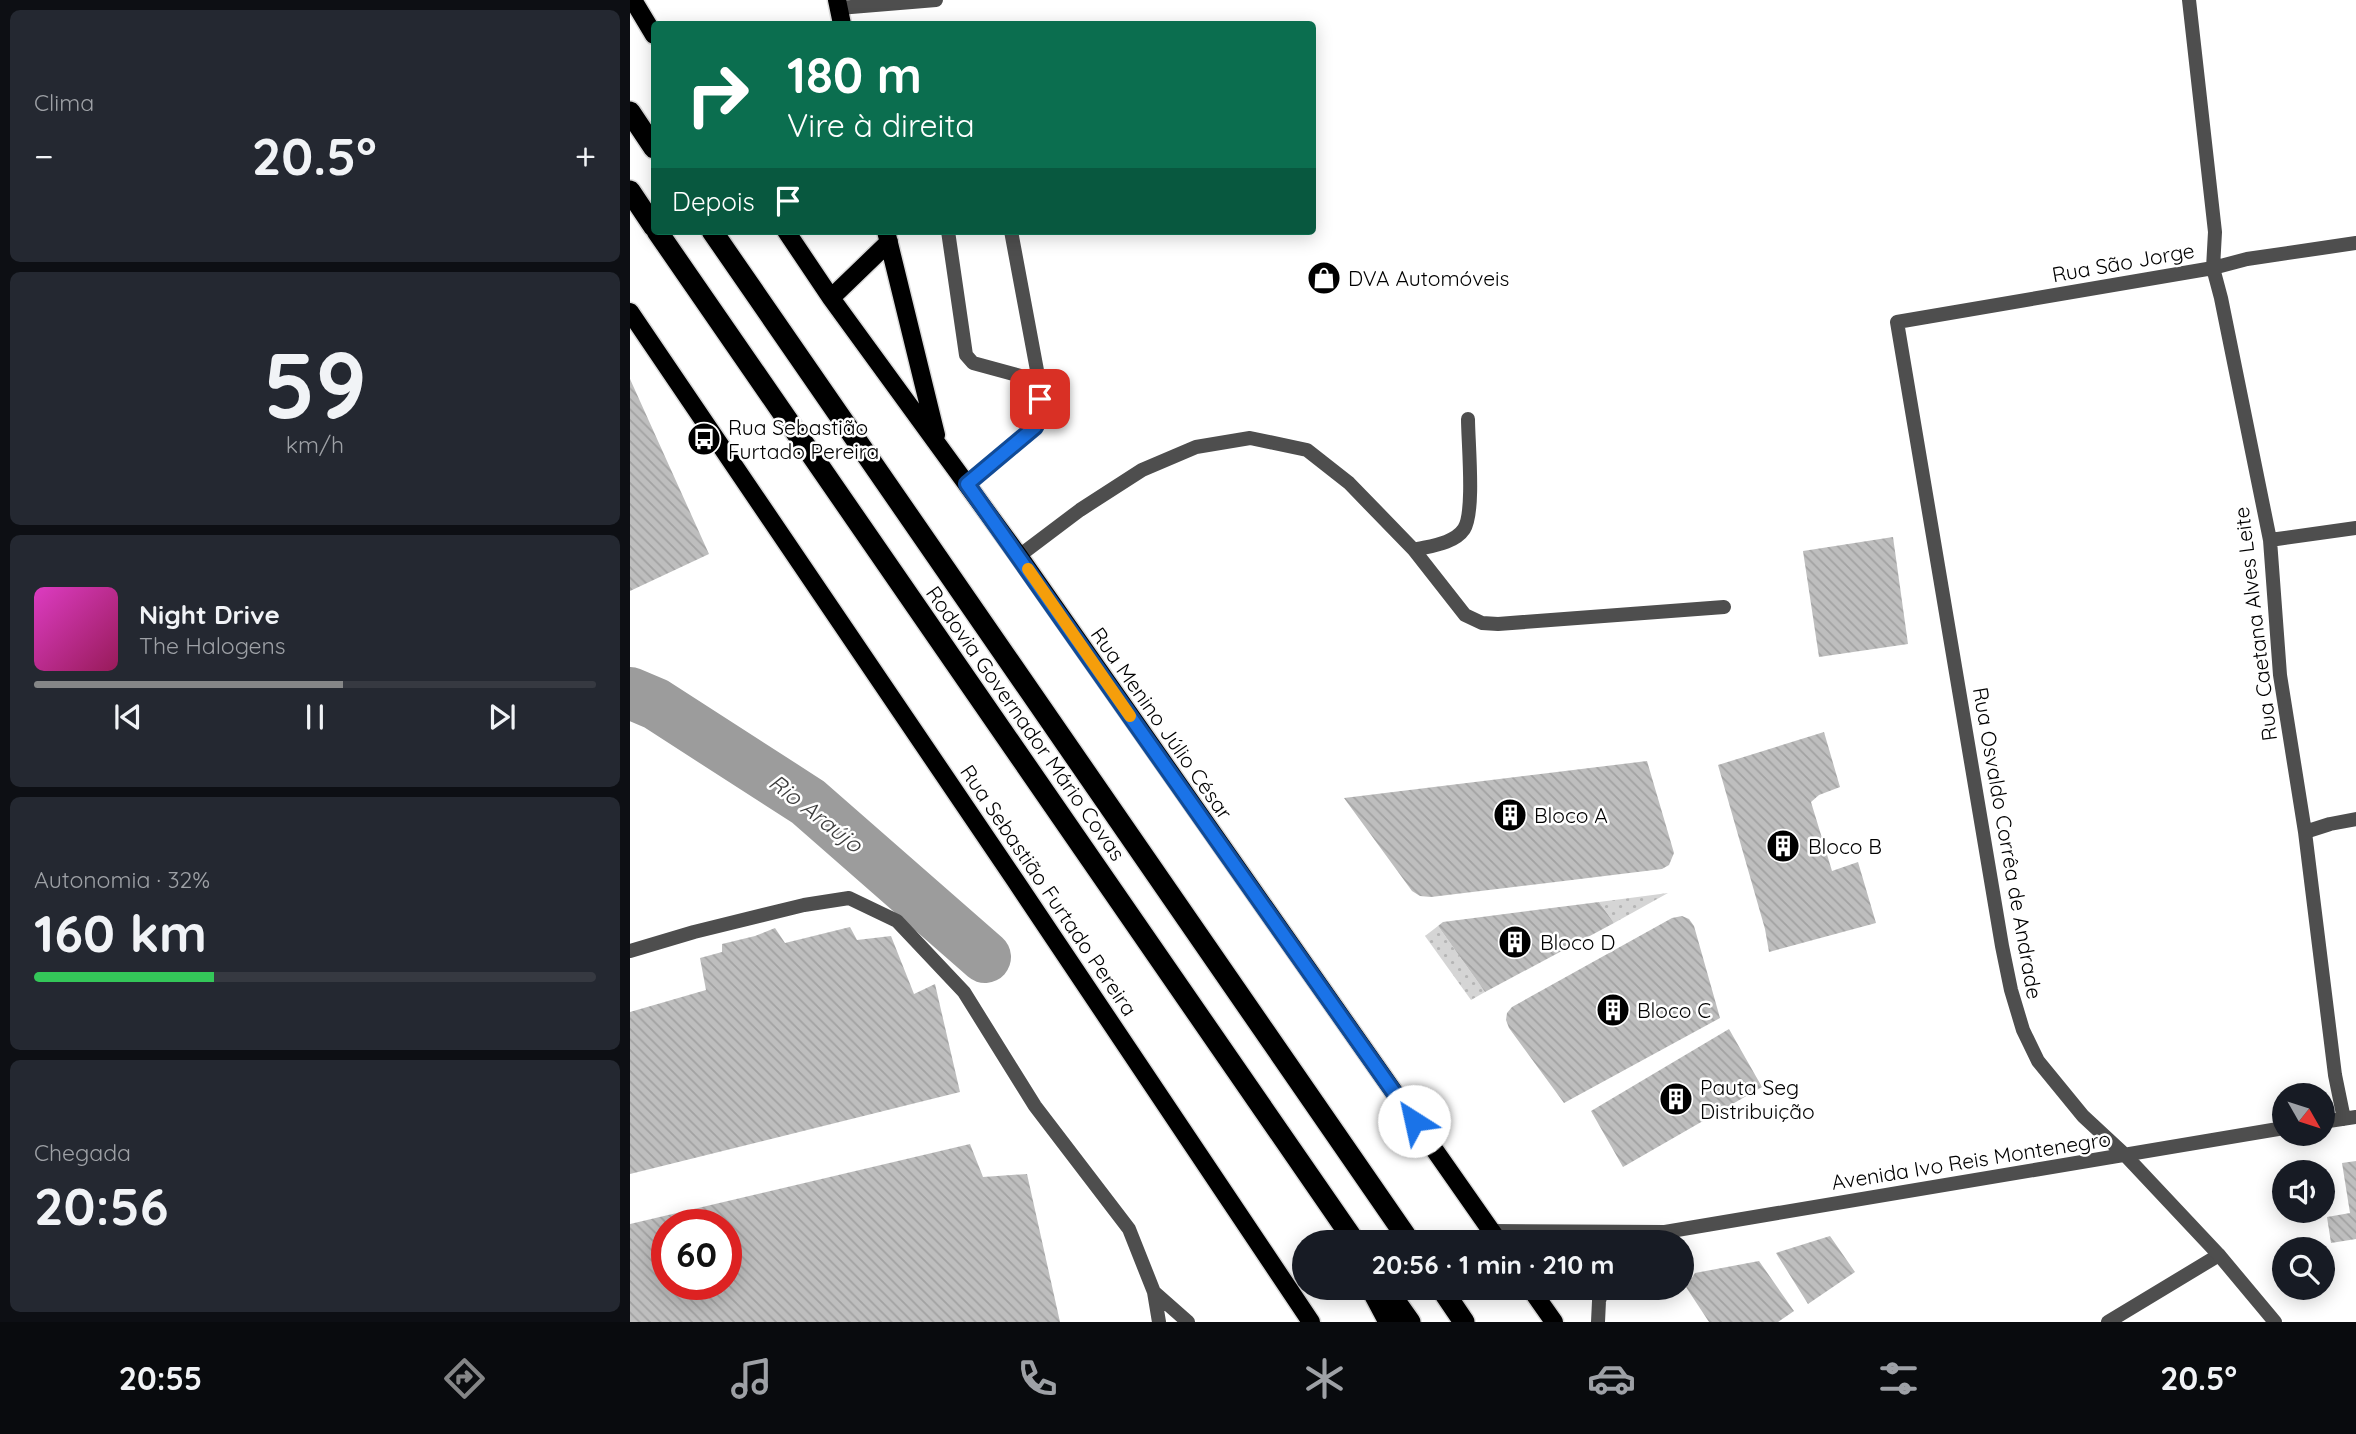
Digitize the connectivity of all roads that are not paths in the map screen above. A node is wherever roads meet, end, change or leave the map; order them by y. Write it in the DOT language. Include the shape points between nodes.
graph roads {
  1 [pos="633,0"];
  2 [pos="936,0"];
  3 [pos="2189,0"];
  4 [pos="839,11"];
  5 [pos="651,30"];
  6 [pos="630,112"];
  7 [pos="651,144"];
  8 [pos="630,191"];
  9 [pos="651,222"];
  10 [pos="660,235"];
  11 [pos="715,235"];
  12 [pos="789,235"];
  13 [pos="949,235"];
  14 [pos="1012,235"];
  15 [pos="888,237"];
  16 [pos="2356,243"];
  17 [pos="2213,268"];
  18 [pos="831,298"];
  19 [pos="631,316"];
  20 [pos="1897,322"];
  21 [pos="1039,381"];
  22 [pos="1468,419"];
  23 [pos="938,444"];
  24 [pos="967,484"];
  25 [pos="2356,528"];
  26 [pos="2270,540"];
  27 [pos="1414,550"];
  28 [pos="1019,556"];
  29 [pos="1724,607"];
  30 [pos="2356,819"];
  31 [pos="2305,832"];
  32 [pos="630,951"];
  33 [pos="2350,1118"];
  34 [pos="2272,1130"];
  35 [pos="2125,1155"];
  36 [pos="1317,1187"];
  37 [pos="1340,1230"];
  38 [pos="1347,1230"];
  39 [pos="1401,1230"];
  40 [pos="1490,1230"];
  41 [pos="1677,1230"];
  42 [pos="2218,1255"];
  43 [pos="1154,1292"];
  44 [pos="1377,1300"];
  45 [pos="1395,1300"];
  46 [pos="1449,1300"];
  47 [pos="1538,1300"];
  48 [pos="1599,1300"];
  49 [pos="1159,1322"];
  50 [pos="1188,1322"];
  51 [pos="1311,1322"];
  52 [pos="1389,1322"];
  53 [pos="1410,1322"];
  54 [pos="1464,1322"];
  55 [pos="1554,1322"];
  56 [pos="1598,1322"];
  57 [pos="2108,1322"];
  58 [pos="2275,1322"];
  1 -- 5 [label="main road"];
  2 -- 4 [label="street"];
  3 -- 17 [label="street, Rua Caetana Alves Leite" via="2215,232"];
  6 -- 7 [label="highway"];
  8 -- 9 [label="highway, Rodovia Governador Mário Covas"];
  10 -- 36 [label="highway, Rodovia Governador Mário Covas"];
  11 -- 39 [label="highway, Rodovia Governador Mário Covas"];
  12 -- 18 [label="main road, Rua Menino Júlio César"];
  13 -- 21 [label="street" via="966,355 973,363"];
  14 -- 21 [label="street"];
  15 -- 18 [label="main road"];
  15 -- 23 [label="main road"];
  16 -- 17 [label="street, Rua São Jorge"];
  17 -- 20 [label="street, Rua São Jorge"];
  17 -- 26 [label="street, Rua Caetana Alves Leite"];
  18 -- 23 [label="main road, Rua Menino Júlio César"];
  19 -- 51 [label="main road, Rua Sebastião Furtado Pereira"];
  20 -- 35 [label="street, Rua Osvaldo Corrêa de Andrade" via="2011,990 2038,1061 2083,1116"];
  21 -- 24 [label="street" via="1041,416 1035,427"];
  22 -- 27 [label="street" via="1469,512 1464,529 1452,539"];
  23 -- 24 [label="main road, Rua Menino Júlio César"];
  24 -- 28 [label="main road, Rua Menino Júlio César"];
  25 -- 26 [label="street"];
  26 -- 31 [label="street, Rua Caetana Alves Leite" via="2280,675"];
  27 -- 28 [label="street" via="1349,483 1307,450 1250,438 1196,447 1143,470"];
  27 -- 29 [label="street" via="1465,615 1482,623"];
  28 -- 40 [label="main road, Rua Menino Júlio César"];
  30 -- 31 [label="street"];
  31 -- 33 [label="street, Rua Caetana Alves Leite" via="2335,1075"];
  32 -- 43 [label="street" via="804,905 849,898 897,921 964,992 1035,1106 1129,1229"];
  34 -- 35 [label="street, Avenida Ivo Reis Montenegro"];
  35 -- 41 [label="street, Avenida Ivo Reis Montenegro"];
  35 -- 42 [label="street, Rua Osvaldo Corrêa de Andrade"];
  36 -- 37 [label="highway"];
  36 -- 38 [label="highway, Rodovia Governador Mário Covas"];
  42 -- 57 [label="street"];
  42 -- 58 [label="street, Rua Osvaldo Corrêa de Andrade"];
  43 -- 49 [label="street"];
  43 -- 50 [label="street"];
  44 -- 52 [label="highway"];
  45 -- 53 [label="highway"];
  46 -- 54 [label="highway"];
  47 -- 55 [label="main road"];
  48 -- 56 [label="street"];
}
